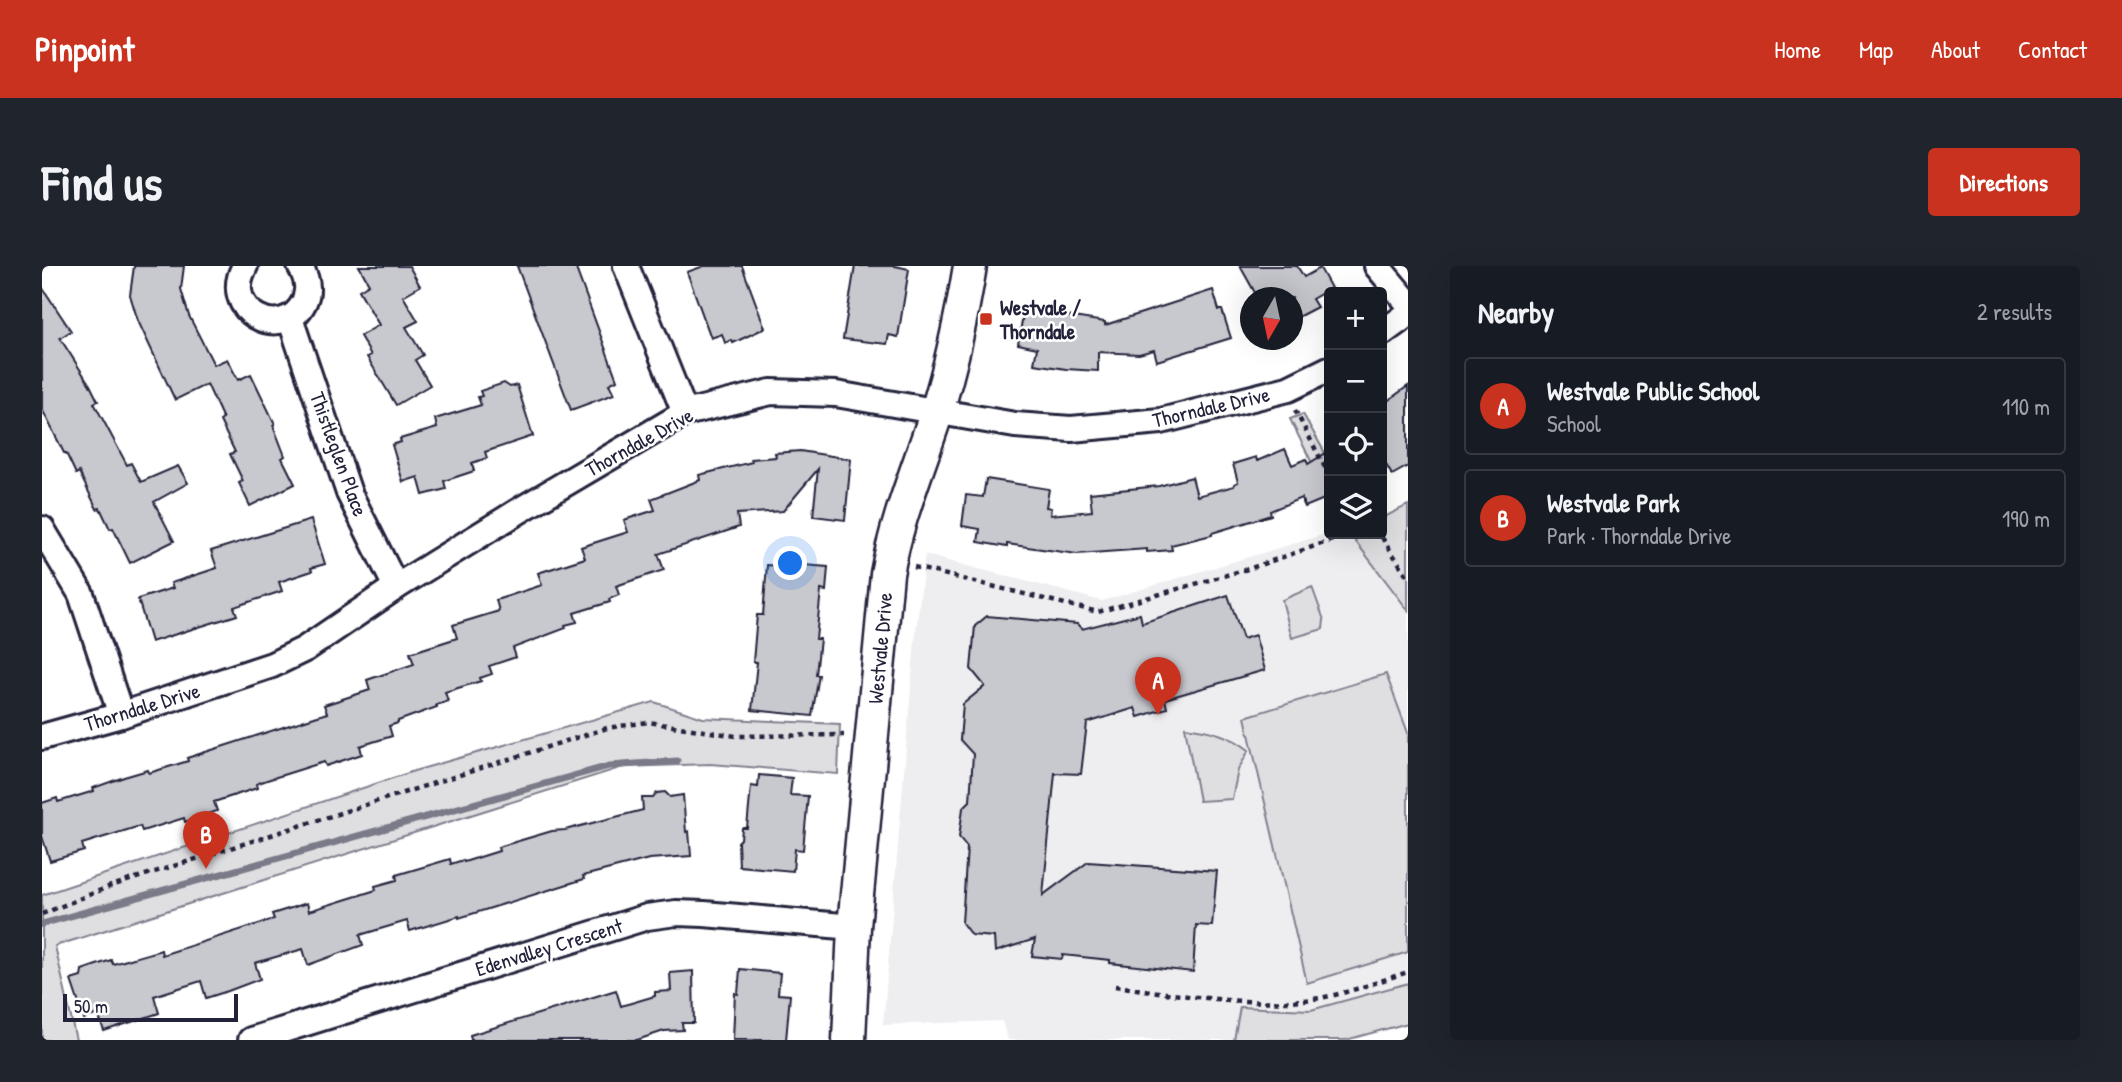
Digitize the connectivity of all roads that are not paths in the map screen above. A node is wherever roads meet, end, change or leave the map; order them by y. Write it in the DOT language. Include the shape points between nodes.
graph roads {
  1 [pos="245,266"];
  2 [pos="300,266"];
  3 [pos="626,266"];
  4 [pos="970,266"];
  5 [pos="1377,266"];
  6 [pos="1408,303"];
  7 [pos="1408,314"];
  8 [pos="290,318"];
  9 [pos="1387,329"];
  10 [pos="1324,371"];
  11 [pos="937,410"];
  12 [pos="685,413"];
  13 [pos="42,529"];
  14 [pos="396,587"];
  15 [pos="121,715"];
  16 [pos="42,737"];
  17 [pos="854,927"];
  18 [pos="251,1040"];
  19 [pos="849,1040"];
  1 -- 8 [label="street" via="238,285 243,305 267,321"];
  2 -- 8 [label="street" via="307,287 305,300"];
  3 -- 12 [label="street"];
  4 -- 11 [label="street, Westvale Drive"];
  5 -- 6 [label="street"];
  7 -- 9 [label="street"];
  8 -- 14 [label="street, Thistleglen Place" via="349,493"];
  10 -- 11 [label="street, Thorndale Drive" via="1288,389 1161,421 1071,429 1015,425"];
  11 -- 12 [label="street, Thorndale Drive" via="836,394 772,392"];
  11 -- 17 [label="street, Westvale Drive" via="889,561"];
  12 -- 14 [label="street, Thorndale Drive"];
  13 -- 15 [label="street" via="81,594"];
  14 -- 15 [label="street, Thorndale Drive" via="305,649 272,665"];
  15 -- 16 [label="street, Thorndale Drive"];
  17 -- 18 [label="street, Edenvalley Crescent" via="690,913 647,917"];
  17 -- 19 [label="street, Westvale Drive"];
}
